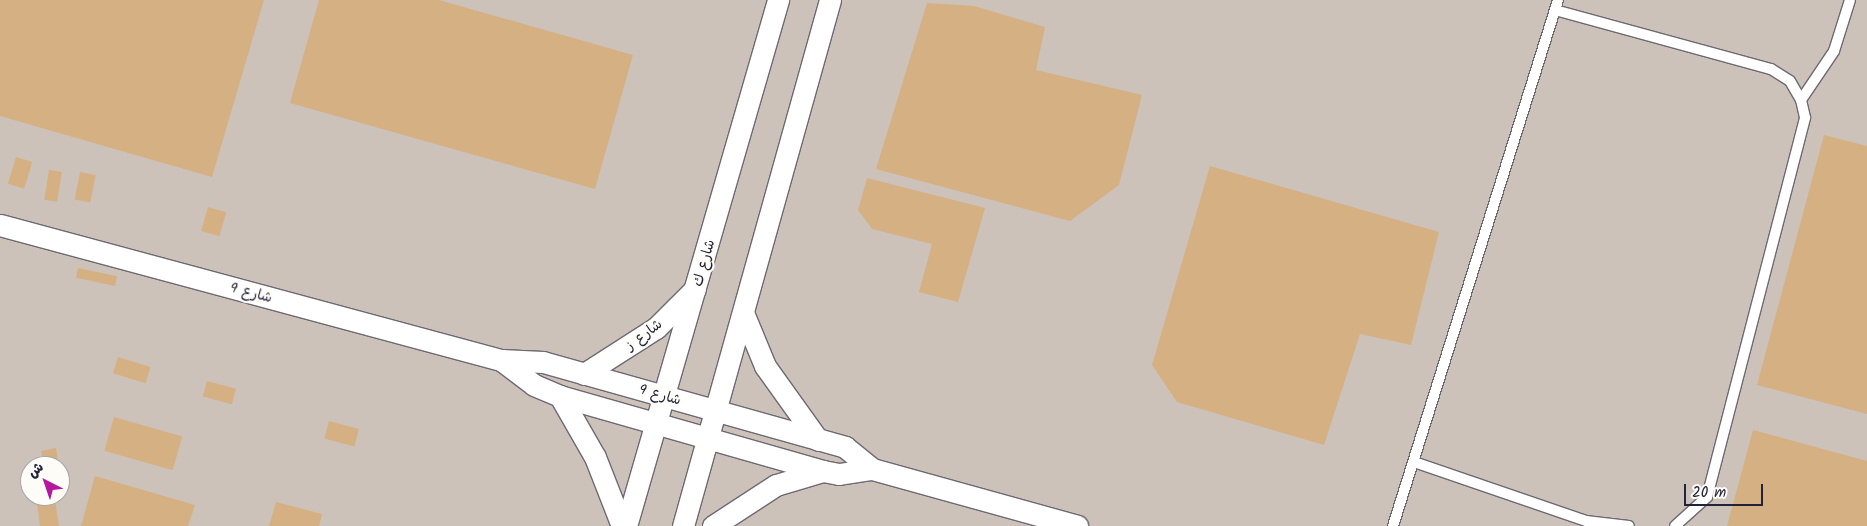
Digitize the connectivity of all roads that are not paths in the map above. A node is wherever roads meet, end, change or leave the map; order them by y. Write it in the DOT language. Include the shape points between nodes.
graph roads {
  1 [pos="778,0"];
  2 [pos="830,0"];
  3 [pos="1850,0"];
  4 [pos="1556,5"];
  5 [pos="1801,100"];
  6 [pos="0,224"];
  7 [pos="697,287"];
  8 [pos="744,315"];
  9 [pos="501,360"];
  10 [pos="584,374"];
  11 [pos="560,396"];
  12 [pos="666,397"];
  13 [pos="716,411"];
  14 [pos="658,424"];
  15 [pos="708,438"];
  16 [pos="818,440"];
  17 [pos="1414,462"];
  18 [pos="872,469"];
  19 [pos="823,471"];
  20 [pos="622,526"];
  21 [pos="626,526"];
  22 [pos="683,526"];
  23 [pos="713,526"];
  24 [pos="1077,526"];
  25 [pos="1393,526"];
  26 [pos="1629,526"];
  27 [pos="1675,526"];
  1 -- 7 [label="street, شارع ك"];
  2 -- 8 [label="street"];
  3 -- 5 [label="lane" via="1834,51"];
  4 -- 5 [label="lane" via="1771,69 1790,81"];
  4 -- 17 [label="lane"];
  5 -- 27 [label="lane" via="1805,118 1707,497"];
  6 -- 9 [label="street, شارع 9"];
  7 -- 10 [label="street, شارع ز" via="656,328"];
  7 -- 12 [label="street, شارع ك"];
  8 -- 13 [label="street"];
  8 -- 16 [label="street" via="765,366"];
  9 -- 10 [label="street, شارع 9" via="543,362"];
  9 -- 11 [label="street, شارع 9" via="534,385"];
  10 -- 12 [label="street, شارع 9"];
  11 -- 14 [label="street, شارع 9"];
  11 -- 20 [label="street" via="595,457"];
  12 -- 13 [label="street, شارع 9"];
  12 -- 14 [label="street, شارع ك"];
  13 -- 15 [label="street"];
  13 -- 16 [label="street, شارع 9"];
  14 -- 15 [label="street, شارع 9"];
  14 -- 21 [label="street, شارع ك"];
  15 -- 19 [label="street, شارع 9"];
  15 -- 22 [label="street"];
  16 -- 18 [label="street, شارع 9" via="845,448"];
  17 -- 25 [label="lane"];
  17 -- 26 [label="lane" via="1586,521"];
  18 -- 19 [label="street, شارع 9" via="839,474"];
  18 -- 24 [label="street, شارع 9"];
  19 -- 23 [label="street" via="769,489"];
}
